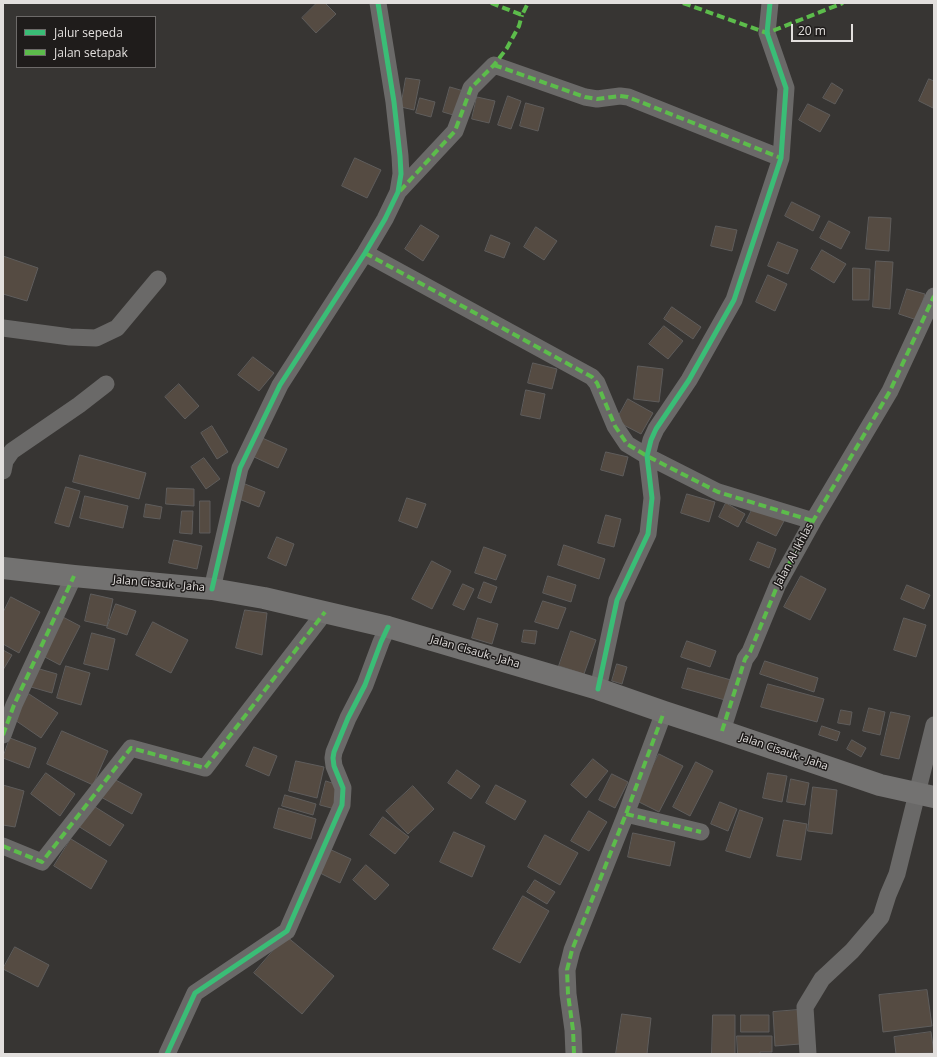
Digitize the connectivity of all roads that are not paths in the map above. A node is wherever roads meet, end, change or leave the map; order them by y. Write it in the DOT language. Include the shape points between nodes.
graph roads {
  1 [pos="378,3"];
  2 [pos="770,3"];
  3 [pos="781,158"];
  4 [pos="398,192"];
  5 [pos="365,252"];
  6 [pos="158,280"];
  7 [pos="934,296"];
  8 [pos="3,328"];
  9 [pos="106,384"];
  10 [pos="647,456"];
  11 [pos="3,471"];
  12 [pos="813,521"];
  13 [pos="3,568"];
  14 [pos="74,576"];
  15 [pos="212,589"];
  16 [pos="325,612"];
  17 [pos="388,627"];
  18 [pos="598,688"];
  19 [pos="664,712"];
  20 [pos="934,725"];
  21 [pos="722,731"];
  22 [pos="3,736"];
  23 [pos="925,795"];
  24 [pos="626,814"];
  25 [pos="702,832"];
  26 [pos="3,846"];
  27 [pos="167,1054"];
  28 [pos="574,1054"];
  29 [pos="808,1054"];
  1 -- 4 [label="street" via="400,156"];
  2 -- 3 [label="street" via="767,33 786,88"];
  3 -- 4 [label="street" via="628,97 585,97 494,65 471,88 455,131"];
  3 -- 10 [label="street" via="734,300 689,380 656,429"];
  4 -- 5 [label="street"];
  5 -- 10 [label="street" via="592,377 615,426 627,444"];
  5 -- 15 [label="street" via="280,385 240,468"];
  6 -- 8 [label="street" via="117,328 96,338"];
  7 -- 12 [label="street, Jalan Al-Ikhlas" via="890,391"];
  9 -- 11 [label="street" via="79,406 12,451 5,461"];
  10 -- 12 [label="street" via="718,492"];
  10 -- 18 [label="street" via="652,498 648,534 617,600"];
  12 -- 21 [label="street, Jalan Al-Ikhlas" via="778,584 745,659"];
  13 -- 14 [label="main road, Jalan Cisauk - Jaha"];
  14 -- 15 [label="main road, Jalan Cisauk - Jaha"];
  14 -- 22 [label="street" via="14,706"];
  15 -- 16 [label="main road, Jalan Cisauk - Jaha"];
  16 -- 17 [label="main road, Jalan Cisauk - Jaha"];
  16 -- 26 [label="street" via="204,768 130,748 42,862"];
  17 -- 18 [label="main road, Jalan Cisauk - Jaha"];
  17 -- 27 [label="street" via="334,752 334,766 343,788 342,805 287,931 195,993"];
  18 -- 19 [label="main road, Jalan Cisauk - Jaha"];
  19 -- 21 [label="main road, Jalan Cisauk - Jaha"];
  19 -- 24 [label="street"];
  20 -- 23 [label="street"];
  21 -- 23 [label="main road, Jalan Cisauk - Jaha" via="880,785"];
  23 -- 29 [label="street" via="881,917 852,951 822,979 805,1007"];
  24 -- 25 [label="street"];
  24 -- 28 [label="street" via="572,950 567,970"];
}
